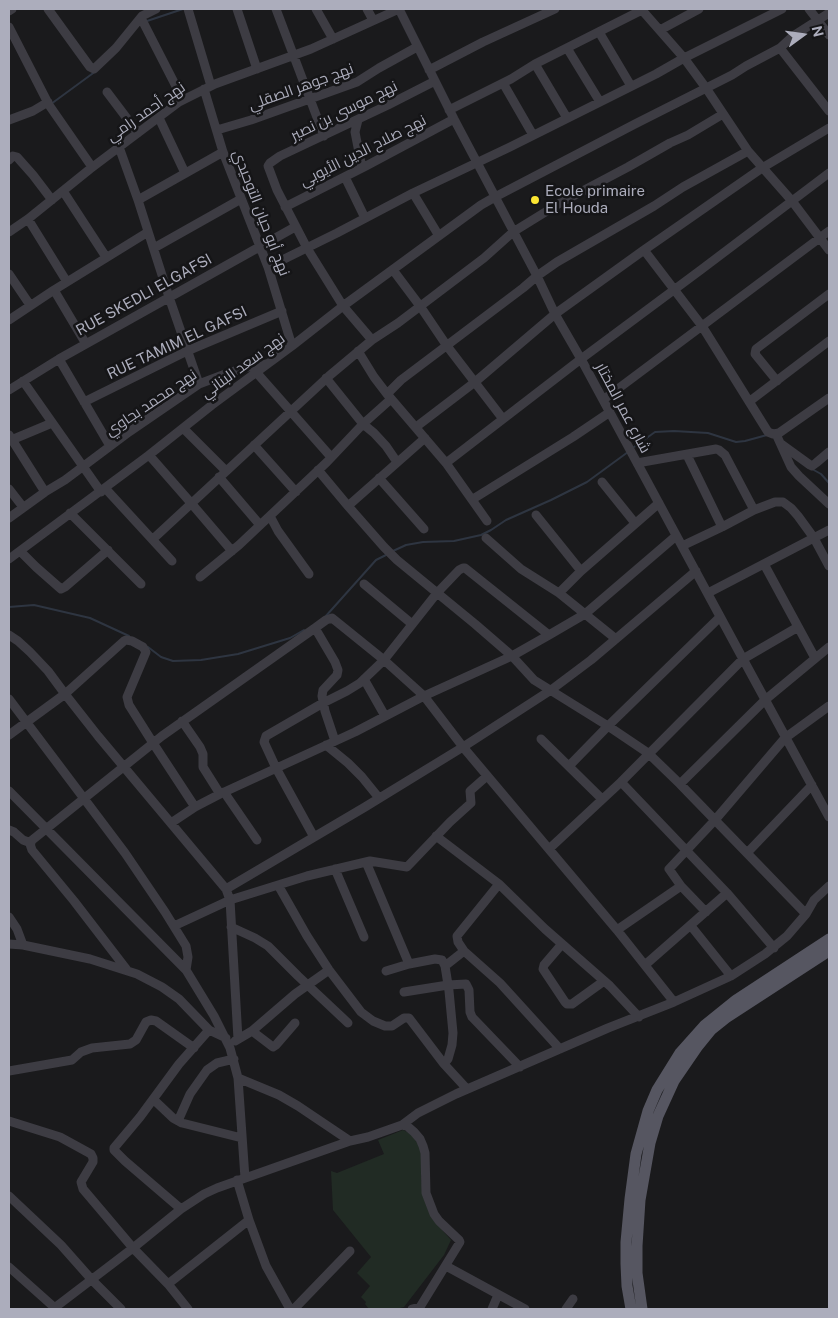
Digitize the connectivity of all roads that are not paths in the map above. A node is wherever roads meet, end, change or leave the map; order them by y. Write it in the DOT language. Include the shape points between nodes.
graph roads {
  1 [pos="12,9"];
  2 [pos="48,9"];
  3 [pos="156,9"];
  4 [pos="188,9"];
  5 [pos="237,9"];
  6 [pos="276,9"];
  7 [pos="316,9"];
  8 [pos="367,9"];
  9 [pos="399,9"];
  10 [pos="555,9"];
  11 [pos="641,9"];
  12 [pos="699,9"];
  13 [pos="782,9"];
  14 [pos="809,9"];
  15 [pos="9,11"];
  16 [pos="829,12"];
  17 [pos="141,18"];
  18 [pos="374,20"];
  19 [pos="819,20"];
  20 [pos="9,27"];
  21 [pos="660,30"];
  22 [pos="599,32"];
  23 [pos="829,35"];
  24 [pos="332,39"];
  25 [pos="417,47"];
  26 [pos="567,48"];
  27 [pos="780,48"];
  28 [pos="294,55"];
  29 [pos="684,58"];
  30 [pos="535,64"];
  31 [pos="256,69"];
  32 [pos="429,70"];
  33 [pos="435,81"];
  34 [pos="503,83"];
  35 [pos="631,86"];
  36 [pos="208,87"];
  37 [pos="706,88"];
  38 [pos="107,92"];
  39 [pos="311,99"];
  40 [pos="183,100"];
  41 [pos="48,102"];
  42 [pos="600,102"];
  43 [pos="450,110"];
  44 [pos="829,111"];
  45 [pos="723,114"];
  46 [pos="159,118"];
  47 [pos="567,118"];
  48 [pos="454,119"];
  49 [pos="9,120"];
  50 [pos="358,120"];
  51 [pos="829,128"];
  52 [pos="217,130"];
  53 [pos="138,134"];
  54 [pos="533,135"];
  55 [pos="324,136"];
  56 [pos="119,147"];
  57 [pos="748,151"];
  58 [pos="223,152"];
  59 [pos="9,160"];
  60 [pos="476,163"];
  61 [pos="92,168"];
  62 [pos="362,168"];
  63 [pos="762,168"];
  64 [pos="829,173"];
  65 [pos="185,174"];
  66 [pos="345,177"];
  67 [pos="63,191"];
  68 [pos="413,193"];
  69 [pos="495,196"];
  70 [pos="241,199"];
  71 [pos="52,200"];
  72 [pos="138,200"];
  73 [pos="792,201"];
  74 [pos="285,207"];
  75 [pos="365,218"];
  76 [pos="28,220"];
  77 [pos="295,226"];
  78 [pos="10,227"];
  79 [pos="829,231"];
  80 [pos="148,232"];
  81 [pos="513,232"];
  82 [pos="439,236"];
  83 [pos="820,238"];
  84 [pos="260,245"];
  85 [pos="154,248"];
  86 [pos="307,248"];
  87 [pos="644,250"];
  88 [pos="829,250"];
  89 [pos="106,257"];
  90 [pos="268,267"];
  91 [pos="393,270"];
  92 [pos="9,276"];
  93 [pos="537,276"];
  94 [pos="67,282"];
  95 [pos="54,290"];
  96 [pos="675,290"];
  97 [pos="829,294"];
  98 [pos="169,297"];
  99 [pos="30,306"];
  100 [pos="343,306"];
  101 [pos="420,306"];
  102 [pos="282,311"];
  103 [pos="555,314"];
  104 [pos="9,320"];
  105 [pos="702,326"];
  106 [pos="372,340"];
  107 [pos="829,341"];
  108 [pos="86,344"];
  109 [pos="292,346"];
  110 [pos="447,346"];
  111 [pos="187,351"];
  112 [pos="358,351"];
  113 [pos="59,359"];
  114 [pos="581,359"];
  115 [pos="267,364"];
  116 [pos="256,372"];
  117 [pos="326,378"];
  118 [pos="23,381"];
  119 [pos="475,382"];
  120 [pos="777,382"];
  121 [pos="199,384"];
  122 [pos="9,390"];
  123 [pos="389,397"];
  124 [pos="829,398"];
  125 [pos="603,400"];
  126 [pos="750,401"];
  127 [pos="84,402"];
  128 [pos="290,411"];
  129 [pos="610,412"];
  130 [pos="503,420"];
  131 [pos="52,423"];
  132 [pos="363,424"];
  133 [pos="416,427"];
  134 [pos="183,428"];
  135 [pos="776,434"];
  136 [pos="425,438"];
  137 [pos="10,439"];
  138 [pos="781,444"];
  139 [pos="254,445"];
  140 [pos="110,446"];
  141 [pos="829,452"];
  142 [pos="149,455"];
  143 [pos="687,455"];
  144 [pos="331,457"];
  145 [pos="397,462"];
  146 [pos="446,463"];
  147 [pos="637,463"];
  148 [pos="83,466"];
  149 [pos="318,470"];
  150 [pos="223,474"];
  151 [pos="379,478"];
  152 [pos="602,482"];
  153 [pos="9,490"];
  154 [pos="103,490"];
  155 [pos="45,492"];
  156 [pos="296,492"];
  157 [pos="473,499"];
  158 [pos="191,503"];
  159 [pos="659,503"];
  160 [pos="829,504"];
  161 [pos="348,506"];
  162 [pos="23,507"];
  163 [pos="754,510"];
  164 [pos="70,513"];
  165 [pos="536,515"];
  166 [pos="270,516"];
  167 [pos="9,518"];
  168 [pos="488,521"];
  169 [pos="635,523"];
  170 [pos="260,525"];
  171 [pos="722,527"];
  172 [pos="424,529"];
  173 [pos="829,530"];
  174 [pos="676,536"];
  175 [pos="486,538"];
  176 [pos="814,538"];
  177 [pos="153,539"];
  178 [pos="682,546"];
  179 [pos="108,550"];
  180 [pos="20,551"];
  181 [pos="232,552"];
  182 [pos="9,560"];
  183 [pos="172,561"];
  184 [pos="764,564"];
  185 [pos="829,566"];
  186 [pos="581,571"];
  187 [pos="696,571"];
  188 [pos="309,574"];
  189 [pos="200,577"];
  190 [pos="141,584"];
  191 [pos="364,584"];
  192 [pos="437,593"];
  193 [pos="559,593"];
  194 [pos="708,593"];
  195 [pos="585,614"];
  196 [pos="720,617"];
  197 [pos="412,624"];
  198 [pos="315,628"];
  199 [pos="798,628"];
  200 [pos="9,635"];
  201 [pos="548,635"];
  202 [pos="616,639"];
  203 [pos="829,647"];
  204 [pos="512,656"];
  205 [pos="815,658"];
  206 [pos="743,659"];
  207 [pos="384,660"];
  208 [pos="364,679"];
  209 [pos="551,690"];
  210 [pos="65,694"];
  211 [pos="424,696"];
  212 [pos="9,699"];
  213 [pos="765,700"];
  214 [pos="323,703"];
  215 [pos="829,706"];
  216 [pos="384,716"];
  217 [pos="182,721"];
  218 [pos="27,722"];
  219 [pos="608,726"];
  220 [pos="9,735"];
  221 [pos="785,738"];
  222 [pos="541,739"];
  223 [pos="336,741"];
  224 [pos="153,743"];
  225 [pos="326,745"];
  226 [pos="463,747"];
  227 [pos="648,753"];
  228 [pos="569,766"];
  229 [pos="124,767"];
  230 [pos="276,768"];
  231 [pos="487,776"];
  232 [pos="621,782"];
  233 [pos="680,784"];
  234 [pos="812,785"];
  235 [pos="9,791"];
  236 [pos="222,793"];
  237 [pos="83,798"];
  238 [pos="379,798"];
  239 [pos="602,799"];
  240 [pos="195,807"];
  241 [pos="829,817"];
  242 [pos="715,820"];
  243 [pos="171,823"];
  244 [pos="46,828"];
  245 [pos="9,830"];
  246 [pos="436,836"];
  247 [pos="314,837"];
  248 [pos="258,840"];
  249 [pos="31,843"];
  250 [pos="549,849"];
  251 [pos="686,850"];
  252 [pos="747,853"];
  253 [pos="366,862"];
  254 [pos="335,869"];
  255 [pos="498,884"];
  256 [pos="278,885"];
  257 [pos="681,886"];
  258 [pos="829,886"];
  259 [pos="226,889"];
  260 [pos="727,893"];
  261 [pos="230,900"];
  262 [pos="706,912"];
  263 [pos="806,914"];
  264 [pos="9,917"];
  265 [pos="174,926"];
  266 [pos="691,926"];
  267 [pos="231,927"];
  268 [pos="617,930"];
  269 [pos="364,937"];
  270 [pos="829,939"];
  271 [pos="9,944"];
  272 [pos="562,944"];
  273 [pos="23,945"];
  274 [pos="774,948"];
  275 [pos="829,950"];
  276 [pos="464,951"];
  277 [pos="409,964"];
  278 [pos="645,965"];
  279 [pos="445,966"];
  280 [pos="127,970"];
  281 [pos="186,970"];
  282 [pos="328,970"];
  283 [pos="386,971"];
  284 [pos="731,976"];
  285 [pos="604,981"];
  286 [pos="308,985"];
  287 [pos="448,985"];
  288 [pos="404,992"];
  289 [pos="674,1002"];
  290 [pos="640,1017"];
  291 [pos="295,1023"];
  292 [pos="348,1023"];
  293 [pos="209,1030"];
  294 [pos="252,1031"];
  295 [pos="238,1039"];
  296 [pos="227,1041"];
  297 [pos="194,1048"];
  298 [pos="560,1049"];
  299 [pos="234,1059"];
  300 [pos="444,1064"];
  301 [pos="520,1068"];
  302 [pos="9,1071"];
  303 [pos="238,1078"];
  304 [pos="467,1089"];
  305 [pos="154,1100"];
  306 [pos="9,1121"];
  307 [pos="178,1121"];
  308 [pos="402,1125"];
  309 [pos="242,1138"];
  310 [pos="350,1141"];
  311 [pos="241,1179"];
  312 [pos="9,1196"];
  313 [pos="181,1209"];
  314 [pos="249,1220"];
  315 [pos="133,1248"];
  316 [pos="350,1251"];
  317 [pos="446,1266"];
  318 [pos="10,1271"];
  319 [pos="92,1280"];
  320 [pos="168,1284"];
  321 [pos="498,1295"];
  322 [pos="573,1299"];
  323 [pos="54,1309"];
  324 [pos="120,1309"];
  325 [pos="188,1309"];
  326 [pos="290,1309"];
  327 [pos="294,1309"];
  328 [pos="419,1309"];
  329 [pos="492,1309"];
  330 [pos="525,1309"];
  331 [pos="566,1309"];
  332 [pos="631,1309"];
  333 [pos="642,1309"];
  1 -- 15 [label="street"];
  2 -- 17 [label="street" via="92,69 116,48"];
  3 -- 17 [label="street"];
  4 -- 36 [label="street, نهج أبو حيان التوحيدي"];
  5 -- 31 [label="street"];
  6 -- 28 [label="street"];
  7 -- 24 [label="street"];
  8 -- 18 [label="street"];
  9 -- 18 [label="street, نهج أحمد رامي"];
  9 -- 25 [label="street, شارع عمر المختار"];
  10 -- 32 [label="street"];
  11 -- 21 [label="street"];
  11 -- 22 [label="street"];
  12 -- 21 [label="street"];
  13 -- 29 [label="street"];
  14 -- 19 [label="street"];
  16 -- 19 [label="street, نهج سعد البناني"];
  17 -- 40 [label="street"];
  18 -- 24 [label="street, نهج أحمد رامي"];
  19 -- 23 [label="street"];
  19 -- 27 [label="street, نهج سعد البناني"];
  20 -- 41 [label="street"];
  21 -- 29 [label="street"];
  22 -- 26 [label="street"];
  22 -- 35 [label="street"];
  24 -- 28 [label="street, نهج أحمد رامي"];
  25 -- 32 [label="street, شارع عمر المختار"];
  25 -- 39 [label="street, نهج جوهر الصقلي" via="357,82"];
  26 -- 30 [label="street"];
  26 -- 42 [label="street"];
  27 -- 37 [label="street, نهج سعد البناني"];
  27 -- 44 [label="street"];
  28 -- 31 [label="street, نهج أحمد رامي"];
  28 -- 39 [label="street"];
  29 -- 35 [label="street"];
  29 -- 37 [label="street"];
  30 -- 34 [label="street"];
  30 -- 47 [label="street"];
  31 -- 36 [label="street, نهج أحمد رامي"];
  32 -- 33 [label="street, شارع عمر المختار"];
  33 -- 43 [label="street, شارع عمر المختار"];
  33 -- 50 [label="street, نهج موسى بن نصير"];
  34 -- 43 [label="street"];
  34 -- 54 [label="street"];
  35 -- 42 [label="street"];
  36 -- 40 [label="street, نهج أحمد رامي"];
  36 -- 52 [label="street, نهج أبو حيان التوحيدي"];
  37 -- 45 [label="street"];
  37 -- 69 [label="street, نهج سعد البناني"];
  38 -- 53 [label="street"];
  39 -- 52 [label="street, نهج جوهر الصقلي"];
  39 -- 55 [label="street"];
  40 -- 46 [label="street, نهج أحمد رامي"];
  41 -- 49 [label="street"];
  41 -- 61 [label="street"];
  42 -- 47 [label="street"];
  43 -- 48 [label="street, شارع عمر المختار"];
  45 -- 57 [label="street"];
  45 -- 81 [label="street"];
  46 -- 53 [label="street, نهج أحمد رامي"];
  46 -- 65 [label="street"];
  47 -- 54 [label="street"];
  48 -- 60 [label="street, شارع عمر المختار"];
  48 -- 62 [label="street, نهج صلاح الدين الأيوبي"];
  50 -- 55 [label="street, نهج موسى بن نصير"];
  50 -- 62 [label="street" via="355,132"];
  51 -- 63 [label="street"];
  52 -- 58 [label="street, نهج أبو حيان التوحيدي"];
  53 -- 56 [label="street, نهج أحمد رامي"];
  54 -- 60 [label="street"];
  55 -- 74 [label="street, نهج موسى بن نصير" via="270,163 268,168"];
  56 -- 61 [label="street, نهج أحمد رامي"];
  56 -- 72 [label="street"];
  57 -- 63 [label="street"];
  57 -- 93 [label="street"];
  58 -- 65 [label="street"];
  58 -- 70 [label="street, نهج أبو حيان التوحيدي"];
  59 -- 71 [label="street" via="17,157"];
  60 -- 68 [label="street"];
  60 -- 69 [label="street, شارع عمر المختار"];
  61 -- 67 [label="street, نهج أحمد رامي"];
  62 -- 66 [label="street, نهج صلاح الدين الأيوبي"];
  63 -- 73 [label="street"];
  63 -- 87 [label="street"];
  64 -- 73 [label="street"];
  65 -- 72 [label="street"];
  66 -- 74 [label="street, نهج صلاح الدين الأيوبي"];
  66 -- 75 [label="street"];
  67 -- 71 [label="street, نهج أحمد رامي"];
  67 -- 89 [label="street"];
  68 -- 75 [label="street"];
  68 -- 82 [label="street"];
  69 -- 81 [label="street, شارع عمر المختار"];
  69 -- 82 [label="street, نهج سعد البناني"];
  70 -- 84 [label="street, نهج أبو حيان التوحيدي"];
  70 -- 85 [label="street"];
  71 -- 76 [label="street, نهج أحمد رامي"];
  72 -- 80 [label="street"];
  73 -- 83 [label="street"];
  73 -- 96 [label="street"];
  74 -- 77 [label="street"];
  75 -- 86 [label="street"];
  76 -- 78 [label="street, نهج أحمد رامي"];
  76 -- 94 [label="street"];
  77 -- 84 [label="street, RUE SKEDLI ELGAFSI"];
  77 -- 86 [label="street"];
  79 -- 83 [label="street"];
  80 -- 85 [label="street"];
  80 -- 89 [label="street"];
  81 -- 93 [label="street, شارع عمر المختار"];
  81 -- 101 [label="street"];
  82 -- 91 [label="street, نهج سعد البناني"];
  83 -- 88 [label="street"];
  83 -- 105 [label="street"];
  84 -- 90 [label="street, نهج أبو حيان التوحيدي"];
  84 -- 98 [label="street, RUE SKEDLI ELGAFSI"];
  85 -- 98 [label="street"];
  86 -- 90 [label="street"];
  86 -- 100 [label="street"];
  87 -- 96 [label="street"];
  87 -- 103 [label="street"];
  89 -- 94 [label="street"];
  90 -- 102 [label="street, نهج أبو حيان التوحيدي"];
  91 -- 100 [label="street, نهج سعد البناني"];
  91 -- 101 [label="street"];
  92 -- 99 [label="street"];
  93 -- 103 [label="street, شارع عمر المختار"];
  93 -- 110 [label="street"];
  94 -- 95 [label="street"];
  95 -- 99 [label="street"];
  95 -- 108 [label="street"];
  96 -- 105 [label="street"];
  96 -- 114 [label="street"];
  97 -- 120 [label="street" via="756,349 756,354"];
  98 -- 108 [label="street, RUE SKEDLI ELGAFSI"];
  98 -- 111 [label="street"];
  99 -- 104 [label="street"];
  100 -- 106 [label="street"];
  100 -- 109 [label="street, نهج سعد البناني"];
  101 -- 106 [label="street"];
  101 -- 110 [label="street"];
  102 -- 109 [label="street, نهج أبو حيان التوحيدي"];
  102 -- 111 [label="street, RUE TAMIM EL GAFSI"];
  103 -- 114 [label="street, شارع عمر المختار"];
  103 -- 119 [label="street"];
  105 -- 125 [label="street"];
  105 -- 126 [label="street"];
  106 -- 112 [label="street"];
  107 -- 120 [label="street"];
  108 -- 113 [label="street, RUE SKEDLI ELGAFSI"];
  109 -- 115 [label="street, نهج سعد البناني"];
  110 -- 119 [label="street"];
  110 -- 123 [label="street" via="401,380"];
  111 -- 121 [label="street"];
  111 -- 127 [label="street, RUE TAMIM EL GAFSI"];
  112 -- 117 [label="street"];
  112 -- 123 [label="street"];
  113 -- 118 [label="street, RUE SKEDLI ELGAFSI"];
  113 -- 127 [label="street"];
  114 -- 125 [label="street, شارع عمر المختار"];
  114 -- 130 [label="street"];
  115 -- 116 [label="street, نهج سعد البناني"];
  115 -- 121 [label="street, نهج محمد بجاوي"];
  116 -- 128 [label="street"];
  116 -- 134 [label="street, نهج سعد البناني"];
  117 -- 128 [label="street"];
  117 -- 132 [label="street"];
  118 -- 122 [label="street, RUE SKEDLI ELGAFSI"];
  118 -- 131 [label="street"];
  119 -- 130 [label="street"];
  119 -- 133 [label="street"];
  120 -- 126 [label="street"];
  121 -- 140 [label="street, نهج محمد بجاوي"];
  123 -- 132 [label="street"];
  123 -- 133 [label="street"];
  124 -- 135 [label="street"];
  125 -- 129 [label="street, شارع عمر المختار"];
  126 -- 135 [label="street" via="768,432"];
  127 -- 140 [label="street"];
  128 -- 139 [label="street"];
  128 -- 144 [label="street"];
  129 -- 147 [label="street, شارع عمر المختار"];
  129 -- 157 [label="street"];
  130 -- 146 [label="street"];
  131 -- 137 [label="street"];
  131 -- 148 [label="street"];
  132 -- 144 [label="street"];
  132 -- 145 [label="street"];
  133 -- 136 [label="street"];
  134 -- 142 [label="street, نهج سعد البناني"];
  134 -- 150 [label="street"];
  135 -- 138 [label="street"];
  136 -- 145 [label="street"];
  136 -- 146 [label="street"];
  137 -- 155 [label="street"];
  138 -- 141 [label="street" via="812,466"];
  138 -- 160 [label="street" via="791,467"];
  139 -- 150 [label="street"];
  139 -- 156 [label="street"];
  140 -- 148 [label="street, نهج محمد بجاوي"];
  142 -- 154 [label="street, نهج سعد البناني"];
  142 -- 158 [label="street"];
  143 -- 147 [label="street"];
  143 -- 163 [label="street" via="716,449 722,452"];
  143 -- 171 [label="street"];
  144 -- 149 [label="street"];
  145 -- 151 [label="street"];
  146 -- 157 [label="street"];
  147 -- 159 [label="street, شارع عمر المختار"];
  148 -- 154 [label="street"];
  148 -- 155 [label="street, نهج محمد بجاوي"];
  149 -- 156 [label="street"];
  149 -- 161 [label="street"];
  150 -- 158 [label="street"];
  150 -- 170 [label="street"];
  151 -- 161 [label="street"];
  151 -- 172 [label="street"];
  152 -- 169 [label="street"];
  153 -- 162 [label="street"];
  154 -- 164 [label="street, نهج سعد البناني"];
  154 -- 177 [label="street"];
  155 -- 162 [label="street, نهج محمد بجاوي"];
  156 -- 166 [label="street"];
  157 -- 168 [label="street"];
  158 -- 177 [label="street"];
  158 -- 181 [label="street"];
  159 -- 169 [label="street"];
  159 -- 174 [label="street, شارع عمر المختار"];
  161 -- 192 [label="street" via="384,548"];
  162 -- 167 [label="street, نهج محمد بجاوي"];
  163 -- 171 [label="street"];
  163 -- 176 [label="street" via="775,502 786,504"];
  164 -- 179 [label="street"];
  164 -- 180 [label="street, نهج سعد البناني"];
  165 -- 186 [label="street"];
  166 -- 170 [label="street"];
  166 -- 188 [label="street"];
  169 -- 186 [label="street"];
  170 -- 181 [label="street"];
  171 -- 178 [label="street"];
  173 -- 176 [label="street"];
  174 -- 178 [label="street, شارع عمر المختار"];
  174 -- 195 [label="street"];
  175 -- 193 [label="street" via="521,569"];
  176 -- 184 [label="street"];
  176 -- 185 [label="street"];
  177 -- 183 [label="street"];
  178 -- 187 [label="street, شارع عمر المختار"];
  179 -- 180 [label="street" via="61,589"];
  179 -- 190 [label="street"];
  180 -- 182 [label="street, نهج سعد البناني"];
  181 -- 189 [label="street"];
  184 -- 194 [label="street"];
  184 -- 199 [label="street"];
  186 -- 193 [label="street"];
  187 -- 194 [label="street, شارع عمر المختار"];
  187 -- 202 [label="street"];
  191 -- 197 [label="street"];
  192 -- 197 [label="street"];
  192 -- 201 [label="street" via="459,570 465,568"];
  192 -- 204 [label="street"];
  193 -- 195 [label="street"];
  194 -- 196 [label="street, شارع عمر المختار"];
  195 -- 201 [label="street"];
  195 -- 202 [label="street"];
  196 -- 206 [label="street, شارع عمر المختار"];
  196 -- 219 [label="street"];
  197 -- 207 [label="street"];
  198 -- 207 [label="street" via="332,618"];
  198 -- 214 [label="street" via="338,670 323,690"];
  198 -- 217 [label="street"];
  199 -- 205 [label="street"];
  199 -- 206 [label="street"];
  200 -- 210 [label="street" via="42,664"];
  201 -- 204 [label="street"];
  202 -- 209 [label="street"];
  203 -- 205 [label="street"];
  204 -- 209 [label="street" via="534,680"];
  204 -- 211 [label="street"];
  205 -- 213 [label="street"];
  206 -- 213 [label="street, شارع عمر المختار"];
  206 -- 227 [label="street"];
  207 -- 208 [label="street"];
  207 -- 211 [label="street"];
  208 -- 214 [label="street"];
  208 -- 216 [label="street"];
  209 -- 219 [label="street"];
  209 -- 226 [label="street"];
  210 -- 218 [label="street"];
  210 -- 224 [label="street" via="124,641 143,647 146,652 127,697"];
  210 -- 229 [label="street"];
  211 -- 216 [label="street"];
  211 -- 226 [label="street"];
  212 -- 218 [label="street"];
  213 -- 221 [label="street, شارع عمر المختار"];
  213 -- 233 [label="street"];
  214 -- 223 [label="street"];
  214 -- 230 [label="street" via="266,736 264,742"];
  215 -- 221 [label="street"];
  216 -- 223 [label="street"];
  217 -- 224 [label="street"];
  217 -- 236 [label="street" via="200,747 203,767"];
  218 -- 220 [label="street"];
  218 -- 237 [label="street"];
  219 -- 227 [label="street"];
  219 -- 228 [label="street"];
  221 -- 234 [label="street, شارع عمر المختار"];
  221 -- 242 [label="street"];
  222 -- 228 [label="street"];
  223 -- 225 [label="street"];
  224 -- 229 [label="street"];
  224 -- 240 [label="street"];
  225 -- 230 [label="street"];
  225 -- 238 [label="street"];
  226 -- 231 [label="street"];
  226 -- 238 [label="street"];
  227 -- 232 [label="street"];
  227 -- 233 [label="street"];
  228 -- 239 [label="street"];
  229 -- 237 [label="street"];
  229 -- 243 [label="street"];
  230 -- 236 [label="street"];
  230 -- 247 [label="street"];
  231 -- 246 [label="street" via="470,791 471,803"];
  231 -- 250 [label="street"];
  232 -- 239 [label="street"];
  232 -- 251 [label="street"];
  233 -- 242 [label="street"];
  234 -- 241 [label="street, شارع عمر المختار"];
  234 -- 252 [label="street"];
  235 -- 244 [label="street"];
  236 -- 240 [label="street"];
  236 -- 248 [label="street"];
  237 -- 244 [label="street"];
  237 -- 265 [label="street"];
  238 -- 247 [label="street"];
  239 -- 250 [label="street"];
  240 -- 243 [label="street"];
  242 -- 251 [label="street"];
  242 -- 252 [label="street"];
  243 -- 259 [label="street"];
  244 -- 249 [label="street"];
  244 -- 281 [label="street"];
  245 -- 249 [label="street"];
  246 -- 253 [label="street" via="407,867"];
  246 -- 255 [label="street"];
  247 -- 259 [label="street"];
  249 -- 280 [label="street" via="32,850"];
  250 -- 268 [label="street"];
  251 -- 257 [label="street" via="669,868"];
  251 -- 260 [label="street"];
  252 -- 263 [label="street"];
  253 -- 254 [label="street"];
  253 -- 277 [label="street"];
  254 -- 256 [label="street"];
  254 -- 269 [label="street"];
  255 -- 272 [label="street"];
  255 -- 276 [label="street" via="457,936"];
  256 -- 261 [label="street"];
  256 -- 282 [label="street"];
  257 -- 262 [label="street"];
  257 -- 268 [label="street"];
  258 -- 263 [label="street" via="814,900"];
  259 -- 261 [label="street"];
  260 -- 262 [label="street"];
  260 -- 274 [label="street"];
  261 -- 265 [label="street"];
  261 -- 267 [label="street"];
  262 -- 266 [label="street"];
  263 -- 274 [label="street"];
  264 -- 273 [label="street"];
  265 -- 281 [label="street" via="187,951"];
  266 -- 278 [label="street"];
  266 -- 284 [label="street"];
  267 -- 286 [label="street" via="268,946"];
  267 -- 295 [label="street"];
  268 -- 278 [label="street"];
  270 -- 332 [label="main road" via="705,1025 680,1053 657,1090 636,1154 630,1198 626,1264"];
  271 -- 273 [label="street"];
  272 -- 285 [label="street"];
  272 -- 285 [label="street" via="543,969 567,1004 572,1004"];
  273 -- 280 [label="street"];
  274 -- 284 [label="street"];
  275 -- 333 [label="main road" via="711,1030 674,1081 650,1142 640,1200 637,1273"];
  276 -- 279 [label="street"];
  276 -- 298 [label="street" via="500,983"];
  277 -- 279 [label="street" via="438,959"];
  277 -- 283 [label="street"];
  278 -- 289 [label="street"];
  279 -- 287 [label="street"];
  280 -- 293 [label="street" via="179,999"];
  281 -- 296 [label="street"];
  282 -- 286 [label="street"];
  282 -- 300 [label="street" via="361,1012 373,1021 392,1026 409,1018"];
  284 -- 289 [label="street"];
  285 -- 290 [label="street"];
  286 -- 292 [label="street"];
  286 -- 294 [label="street"];
  287 -- 288 [label="street"];
  287 -- 300 [label="street" via="453,1033"];
  287 -- 301 [label="street" via="468,986 472,1018"];
  289 -- 290 [label="street"];
  290 -- 298 [label="street"];
  291 -- 294 [label="street" via="273,1047"];
  293 -- 296 [label="street"];
  293 -- 297 [label="street"];
  294 -- 295 [label="street"];
  295 -- 296 [label="street"];
  296 -- 299 [label="street"];
  297 -- 302 [label="street" via="151,1020 130,1044 92,1048 72,1060"];
  297 -- 305 [label="street"];
  298 -- 301 [label="street"];
  299 -- 303 [label="street"];
  299 -- 307 [label="street" via="217,1063 207,1070 190,1094"];
  300 -- 304 [label="street"];
  301 -- 304 [label="street"];
  303 -- 309 [label="street"];
  303 -- 310 [label="street" via="279,1095"];
  304 -- 308 [label="street" via="418,1113"];
  305 -- 307 [label="street"];
  305 -- 313 [label="street" via="114,1148"];
  306 -- 315 [label="street" via="60,1137 91,1154 93,1162 81,1182 83,1189"];
  307 -- 309 [label="street"];
  308 -- 310 [label="street"];
  308 -- 317 [label="street" via="414,1132 423,1146 426,1193 434,1214 460,1240"];
  309 -- 311 [label="street"];
  310 -- 311 [label="street"];
  311 -- 313 [label="street" via="204,1194"];
  311 -- 314 [label="street"];
  312 -- 319 [label="street"];
  313 -- 315 [label="street"];
  314 -- 320 [label="street"];
  314 -- 326 [label="street" via="266,1266"];
  315 -- 319 [label="street"];
  315 -- 320 [label="street"];
  316 -- 327 [label="street"];
  317 -- 321 [label="street"];
  317 -- 328 [label="street"];
  318 -- 323 [label="street"];
  319 -- 323 [label="street"];
  319 -- 324 [label="street"];
  320 -- 325 [label="street"];
  321 -- 329 [label="street"];
  321 -- 330 [label="street"];
  322 -- 331 [label="street"];
}
